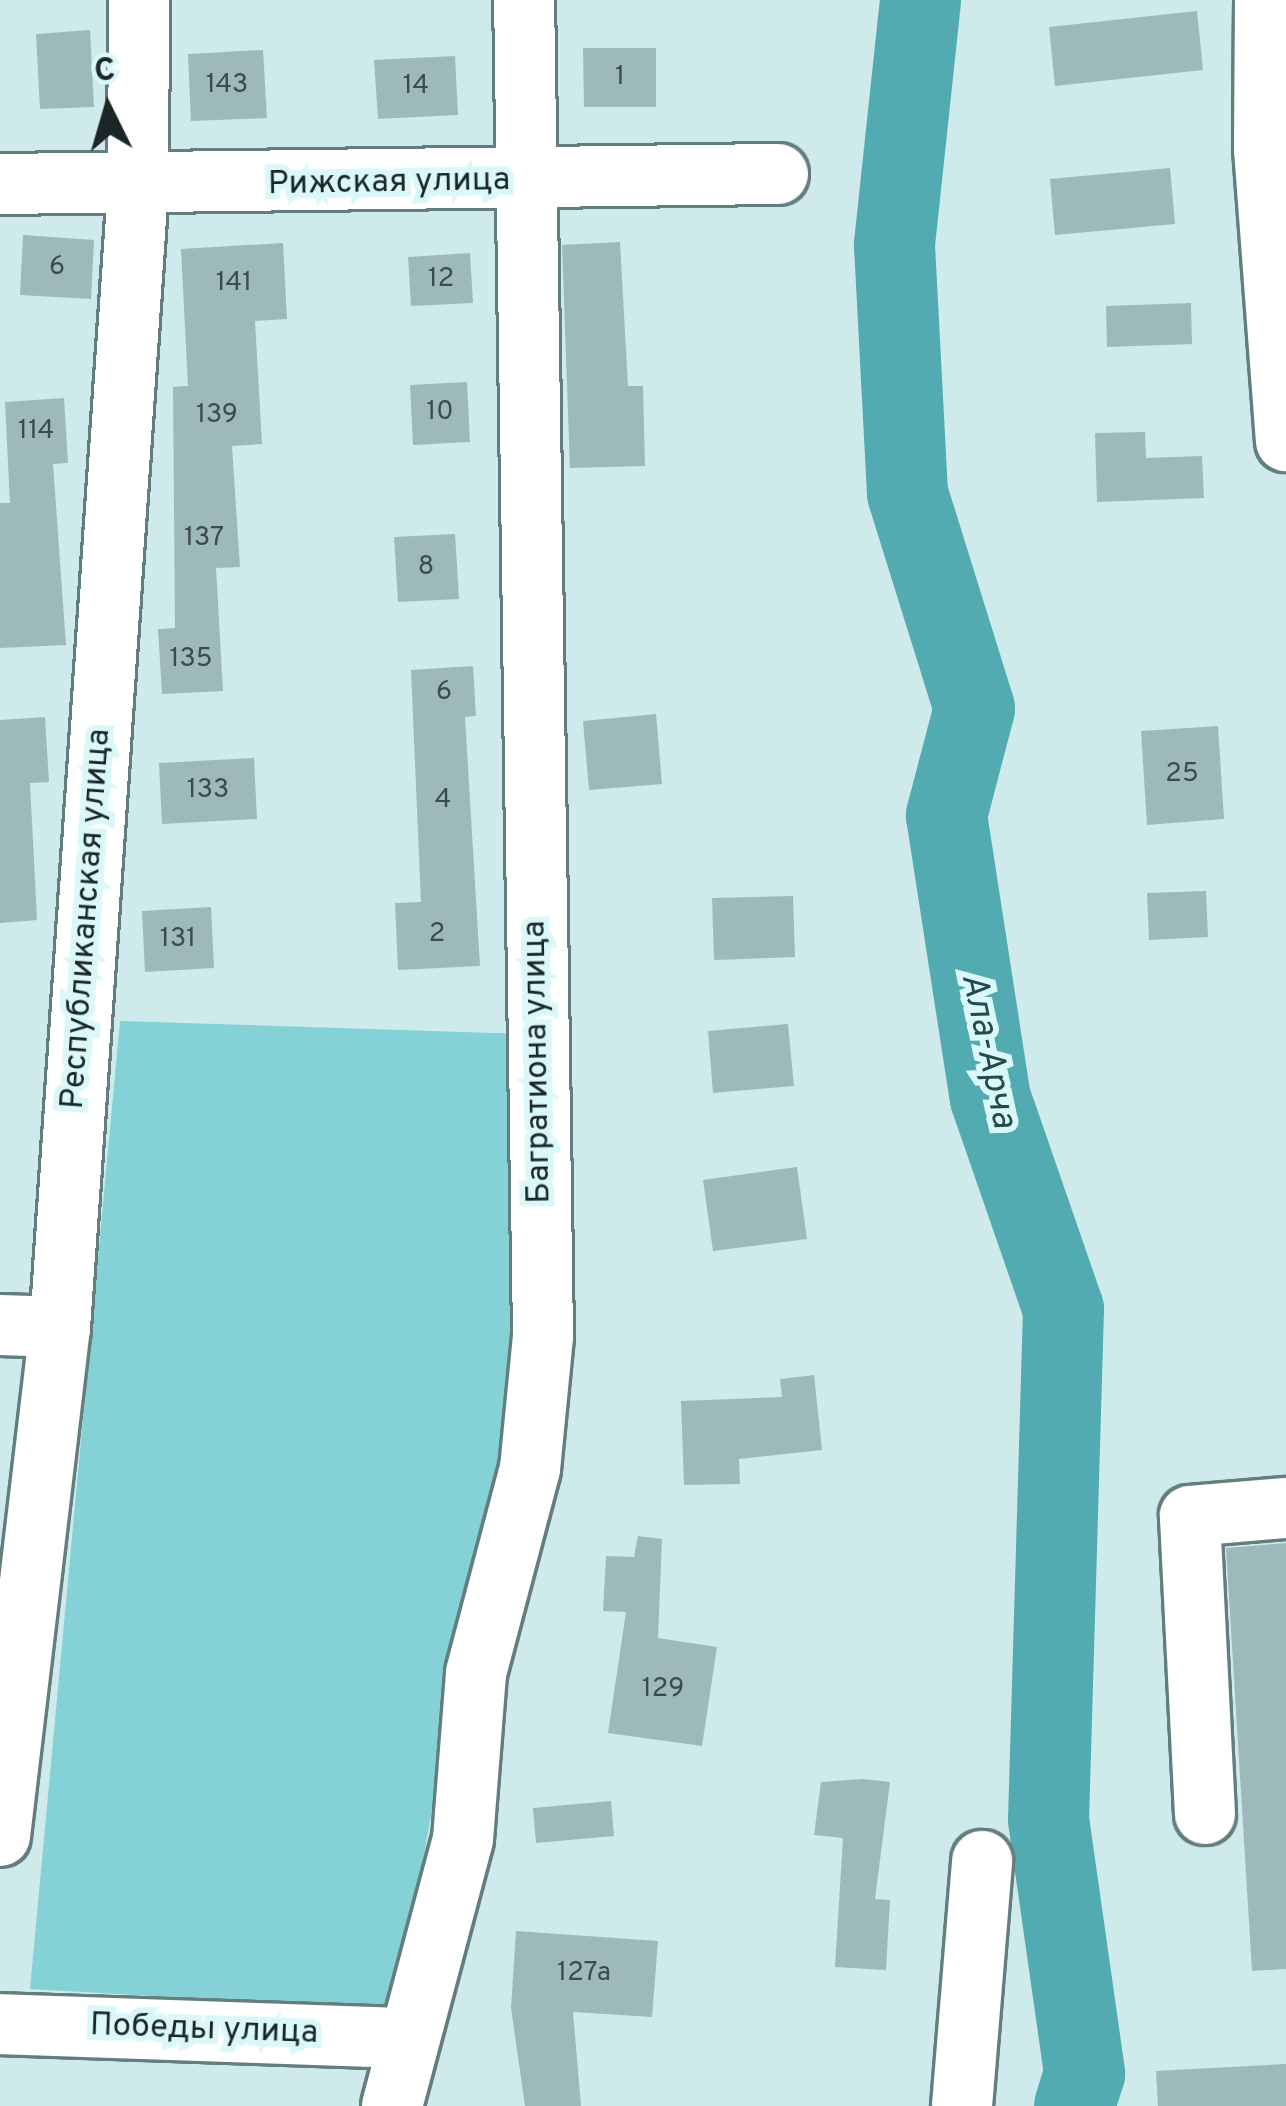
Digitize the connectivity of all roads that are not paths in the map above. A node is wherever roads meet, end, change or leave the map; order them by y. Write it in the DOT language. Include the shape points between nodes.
graph roads {
  1 [pos="139,0"];
  2 [pos="524,0"];
  3 [pos="1264,0"];
  4 [pos="1275,149"];
  5 [pos="778,174"];
  6 [pos="524,182"];
  7 [pos="0,184"];
  8 [pos="138,188"];
  9 [pos="1286,441"];
  10 [pos="0,1325"];
  11 [pos="60,1327"];
  12 [pos="1286,1508"];
  13 [pos="1205,1814"];
  14 [pos="0,1836"];
  15 [pos="982,1861"];
  16 [pos="0,2024"];
  17 [pos="408,2038"];
  18 [pos="392,2106"];
  19 [pos="962,2106"];
  1 -- 8 [label="street, Республиканская улица"];
  2 -- 6 [label="street, Багратиона улица"];
  3 -- 4 [label="street"];
  4 -- 9 [label="street"];
  5 -- 6 [label="street, Рижская улица"];
  6 -- 8 [label="street, Рижская улица"];
  6 -- 17 [label="street, Багратиона улица" via="544,1336 530,1469 476,1673 463,1839"];
  7 -- 8 [label="street, Рижская улица"];
  8 -- 11 [label="street, Республиканская улица"];
  10 -- 11 [label="street"];
  11 -- 14 [label="street, Республиканская улица"];
  12 -- 13 [label="street" via="1190,1516"];
  15 -- 19 [label="street"];
  16 -- 17 [label="street, Победы улица"];
  17 -- 18 [label="street, Багратиона улица"];
}
